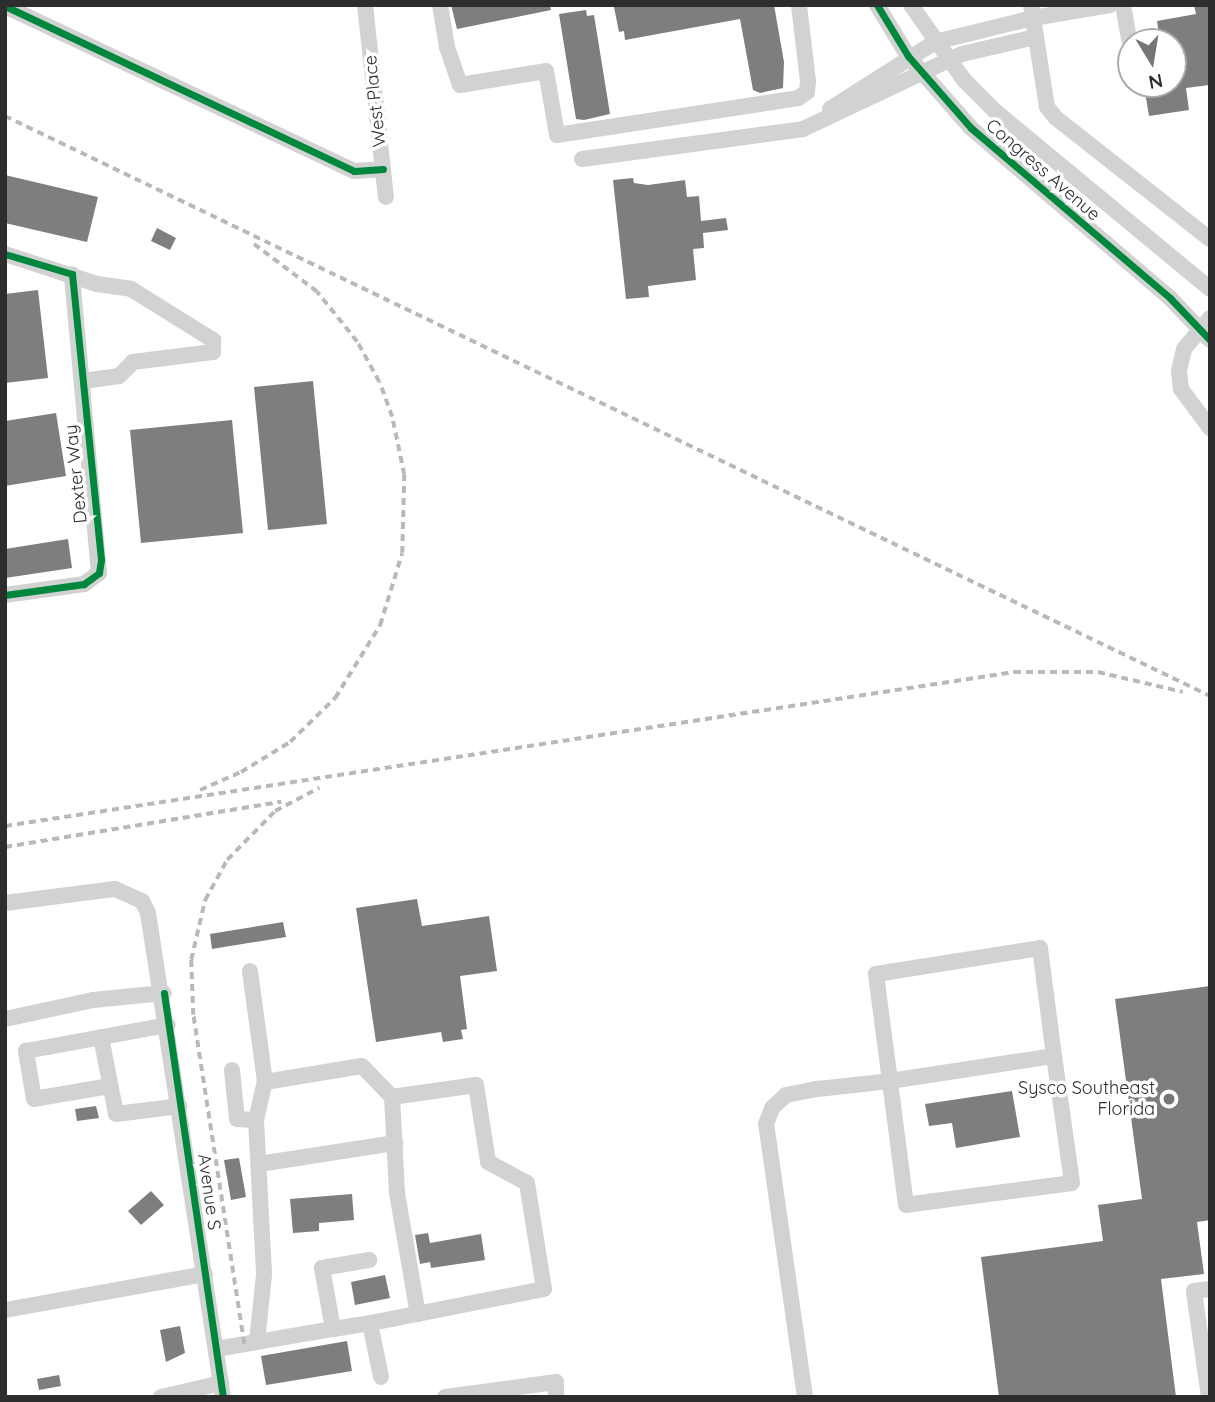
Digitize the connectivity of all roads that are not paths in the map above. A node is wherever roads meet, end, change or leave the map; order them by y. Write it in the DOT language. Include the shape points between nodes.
graph roads {
  1 [pos="365,5"];
  2 [pos="440,5"];
  3 [pos="799,5"];
  4 [pos="877,5"];
  5 [pos="911,5"];
  6 [pos="1110,5"];
  7 [pos="1123,5"];
  8 [pos="5,6"];
  9 [pos="1032,11"];
  10 [pos="1127,28"];
  11 [pos="1035,37"];
  12 [pos="935,41"];
  13 [pos="908,56"];
  14 [pos="949,60"];
  15 [pos="923,74"];
  16 [pos="803,129"];
  17 [pos="582,159"];
  18 [pos="383,169"];
  19 [pos="386,197"];
  20 [pos="1210,239"];
  21 [pos="5,254"];
  22 [pos="72,274"];
  23 [pos="1210,289"];
  24 [pos="1207,329"];
  25 [pos="83,380"];
  26 [pos="1210,428"];
  27 [pos="5,595"];
  28 [pos="13,901"];
  29 [pos="5,911"];
  30 [pos="250,971"];
  31 [pos="163,993"];
  32 [pos="5,1019"];
  33 [pos="168,1025"];
  34 [pos="102,1037"];
  35 [pos="1054,1056"];
  36 [pos="232,1070"];
  37 [pos="890,1081"];
  38 [pos="265,1082"];
  39 [pos="110,1086"];
  40 [pos="392,1097"];
  41 [pos="180,1105"];
  42 [pos="256,1120"];
  43 [pos="395,1143"];
  44 [pos="259,1164"];
  45 [pos="369,1260"];
  46 [pos="205,1275"];
  47 [pos="1210,1289"];
  48 [pos="5,1310"];
  49 [pos="418,1314"];
  50 [pos="370,1323"];
  51 [pos="333,1329"];
  52 [pos="257,1342"];
  53 [pos="216,1349"];
  54 [pos="381,1377"];
  55 [pos="222,1390"];
  56 [pos="522,1392"];
  57 [pos="497,1393"];
  58 [pos="462,1395"];
  59 [pos="161,1397"];
  60 [pos="445,1397"];
  61 [pos="556,1397"];
  62 [pos="805,1397"];
  63 [pos="1209,1397"];
  1 -- 18 [label="street, West Place"];
  2 -- 3 [label="street" via="460,85 546,71 557,135 798,98 807,92 808,81"];
  4 -- 13 [label="street, Congress Avenue"];
  5 -- 12 [label="street, Congress Avenue"];
  6 -- 9 [label="street"];
  7 -- 10 [label="street"];
  8 -- 18 [label="street" via="354,171"];
  9 -- 11 [label="street"];
  9 -- 12 [label="street"];
  11 -- 14 [label="street"];
  11 -- 20 [label="street" via="1047,107 1056,118"];
  12 -- 13 [label="street"];
  12 -- 14 [label="street, Congress Avenue"];
  13 -- 15 [label="street, Congress Avenue"];
  13 -- 16 [label="street"];
  14 -- 15 [label="street"];
  14 -- 23 [label="street, Congress Avenue" via="1026,139"];
  15 -- 16 [label="street"];
  15 -- 24 [label="street, Congress Avenue" via="971,128"];
  16 -- 17 [label="street"];
  18 -- 19 [label="street, West Place"];
  21 -- 22 [label="street"];
  22 -- 25 [label="street, Dexter Way"];
  22 -- 25 [label="street" via="131,289 213,340 213,352 133,362 119,376"];
  24 -- 26 [label="street" via="1184,349 1181,389"];
  25 -- 27 [label="street, Dexter Way" via="99,573 84,584"];
  28 -- 29 [label="street"];
  28 -- 31 [label="street, Avenue S" via="115,889 129,892 149,913"];
  30 -- 38 [label="street"];
  31 -- 32 [label="street" via="93,1000"];
  31 -- 33 [label="street, Avenue S"];
  33 -- 34 [label="street"];
  33 -- 41 [label="street, Avenue S"];
  34 -- 39 [label="street"];
  34 -- 39 [label="street" via="26,1051 34,1099"];
  35 -- 37 [label="street"];
  35 -- 37 [label="street" via="1040,948 876,974"];
  35 -- 37 [label="street" via="1072,1183 906,1205"];
  36 -- 42 [label="street" via="237,1119"];
  37 -- 62 [label="street" via="786,1096 772,1108 766,1124"];
  38 -- 40 [label="street" via="362,1066"];
  38 -- 42 [label="street"];
  39 -- 41 [label="street" via="116,1114"];
  40 -- 43 [label="street"];
  40 -- 49 [label="street" via="476,1085 488,1162 527,1183 544,1289"];
  41 -- 46 [label="street, Avenue S"];
  42 -- 44 [label="street"];
  43 -- 44 [label="street"];
  43 -- 49 [label="street" via="397,1193"];
  44 -- 52 [label="street" via="264,1275"];
  45 -- 51 [label="street" via="322,1268"];
  46 -- 48 [label="street"];
  46 -- 53 [label="street, Avenue S"];
  47 -- 63 [label="street" via="1194,1292"];
  49 -- 50 [label="street"];
  50 -- 51 [label="street"];
  50 -- 54 [label="street"];
  51 -- 52 [label="street"];
  52 -- 53 [label="street"];
  53 -- 55 [label="street, Avenue S"];
  55 -- 59 [label="street"];
  56 -- 57 [label="street"];
  56 -- 61 [label="street" via="556,1382"];
  57 -- 58 [label="street"];
  58 -- 60 [label="street"];
}
